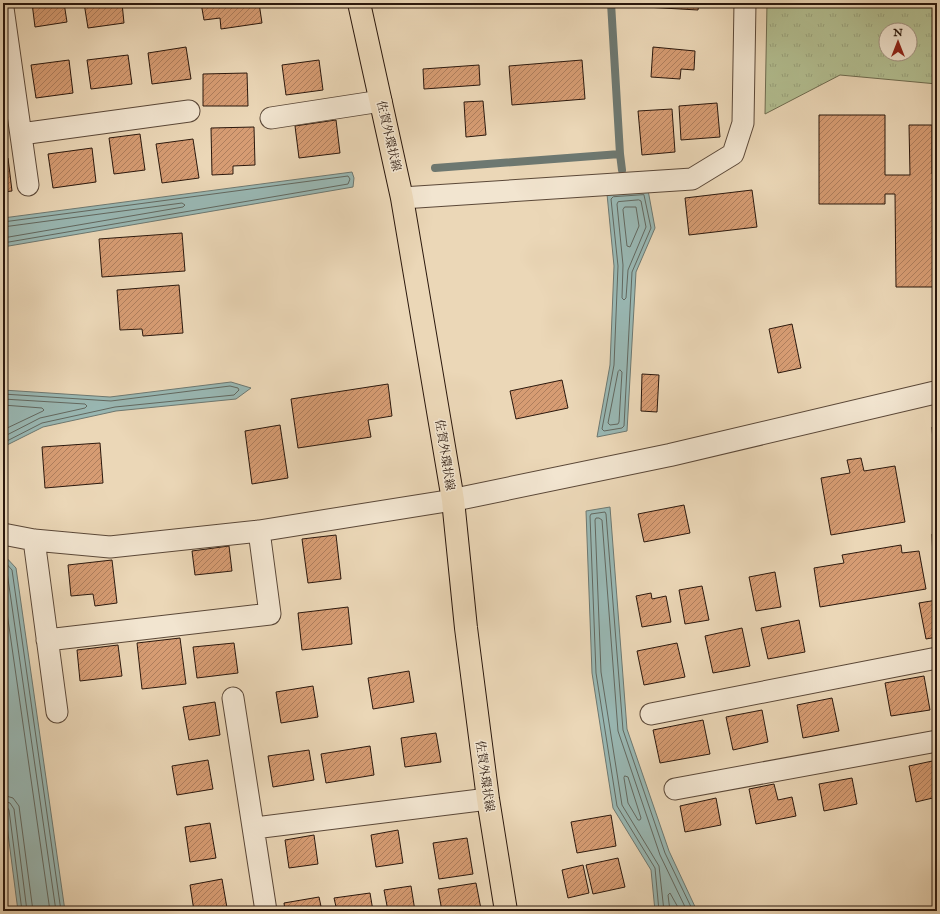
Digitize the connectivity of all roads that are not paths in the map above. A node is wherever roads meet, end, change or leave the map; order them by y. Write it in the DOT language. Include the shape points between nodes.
graph roads {
  1 [pos="359,3"];
  2 [pos="745,3"];
  3 [pos="3,8"];
  4 [pos="381,101"];
  5 [pos="189,111"];
  6 [pos="271,118"];
  7 [pos="21,134"];
  8 [pos="28,185"];
  9 [pos="402,198"];
  10 [pos="937,392"];
  11 [pos="453,500"];
  12 [pos="259,531"];
  13 [pos="3,534"];
  14 [pos="34,540"];
  15 [pos="48,640"];
  16 [pos="937,658"];
  17 [pos="233,698"];
  18 [pos="57,712"];
  19 [pos="651,714"];
  20 [pos="937,741"];
  21 [pos="674,789"];
  22 [pos="488,799"];
  23 [pos="254,828"];
  24 [pos="266,911"];
  25 [pos="506,911"];
  1 -- 4 [label="main road, 佐賀外環状線"];
  2 -- 9 [label="street" via="743,123 734,154 692,179"];
  3 -- 7 [label="street"];
  4 -- 6 [label="street"];
  4 -- 9 [label="main road, 佐賀外環状線"];
  5 -- 7 [label="street"];
  7 -- 8 [label="street"];
  9 -- 11 [label="main road, 佐賀外環状線"];
  10 -- 11 [label="street" via="670,455"];
  11 -- 12 [label="street"];
  11 -- 22 [label="main road, 佐賀外環状線"];
  12 -- 14 [label="street" via="110,547"];
  12 -- 15 [label="street" via="270,614"];
  13 -- 14 [label="street"];
  14 -- 15 [label="street"];
  15 -- 18 [label="street"];
  16 -- 19 [label="street"];
  17 -- 23 [label="street"];
  20 -- 21 [label="street"];
  22 -- 23 [label="street"];
  22 -- 25 [label="main road, 佐賀外環状線"];
  23 -- 24 [label="street"];
}
